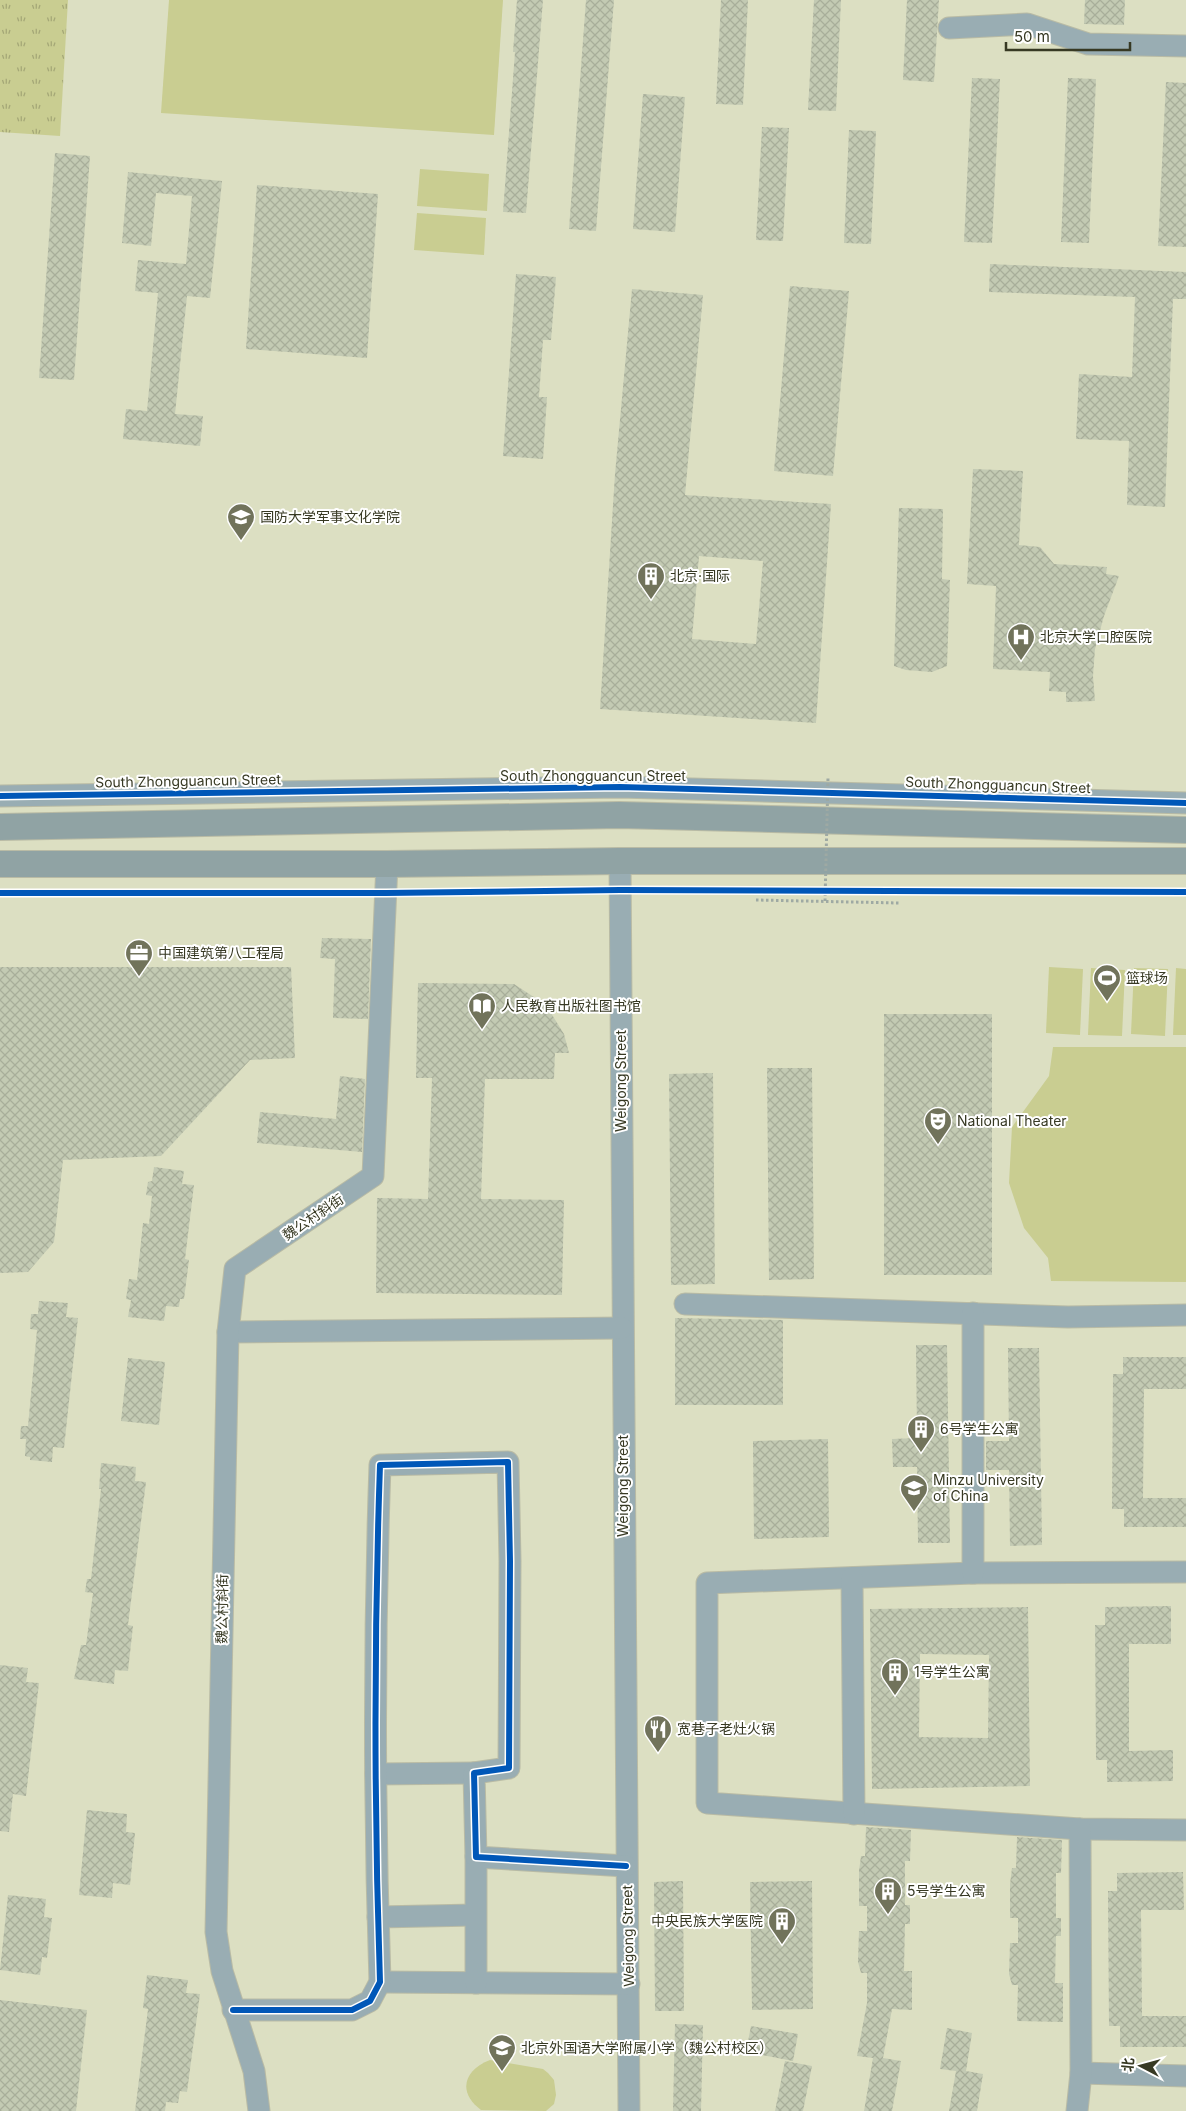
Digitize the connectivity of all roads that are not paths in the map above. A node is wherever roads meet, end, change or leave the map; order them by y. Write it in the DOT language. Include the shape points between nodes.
graph roads {
  1 [pos="949,28"];
  2 [pos="1186,46"];
  3 [pos="0,796"];
  4 [pos="1186,803"];
  5 [pos="0,827"];
  6 [pos="1186,830"];
  7 [pos="620,861"];
  8 [pos="1186,861"];
  9 [pos="0,864"];
  10 [pos="387,864"];
  11 [pos="685,1304"];
  12 [pos="973,1313"];
  13 [pos="1186,1316"];
  14 [pos="622,1328"];
  15 [pos="228,1332"];
  16 [pos="973,1572"];
  17 [pos="1186,1572"];
  18 [pos="852,1578"];
  19 [pos="474,1773"];
  20 [pos="376,1774"];
  21 [pos="854,1814"];
  22 [pos="1080,1829"];
  23 [pos="1186,1830"];
  24 [pos="476,1857"];
  25 [pos="626,1866"];
  26 [pos="475,1916"];
  27 [pos="378,1917"];
  28 [pos="380,1982"];
  29 [pos="476,1983"];
  30 [pos="629,1984"];
  31 [pos="233,2010"];
  32 [pos="1081,2073"];
  33 [pos="1186,2076"];
  34 [pos="259,2111"];
  35 [pos="629,2111"];
  36 [pos="1077,2111"];
  1 -- 2 [label="street" via="1027,24 1088,44"];
  3 -- 4 [label="street, South Zhongguancun Street" via="620,787"];
  5 -- 6 [label="main road" via="619,814"];
  7 -- 8 [label="main road"];
  7 -- 10 [label="main road"];
  7 -- 14 [label="street, Weigong Street"];
  9 -- 10 [label="main road"];
  10 -- 15 [label="street, 魏公村斜街" via="373,1176 235,1269"];
  11 -- 12 [label="street"];
  12 -- 13 [label="street" via="1068,1317"];
  12 -- 16 [label="street"];
  14 -- 15 [label="street"];
  14 -- 25 [label="street, Weigong Street"];
  15 -- 31 [label="street, 魏公村斜街" via="216,1932"];
  16 -- 17 [label="street"];
  16 -- 18 [label="street"];
  18 -- 21 [label="street"];
  18 -- 21 [label="street" via="706,1583 706,1803"];
  19 -- 20 [label="street"];
  19 -- 20 [label="street" via="510,1768 508,1462 380,1465"];
  19 -- 24 [label="street"];
  20 -- 27 [label="street"];
  21 -- 22 [label="street"];
  22 -- 23 [label="street"];
  22 -- 32 [label="street"];
  24 -- 25 [label="street"];
  24 -- 26 [label="street"];
  25 -- 30 [label="street, Weigong Street"];
  26 -- 27 [label="street"];
  26 -- 29 [label="street"];
  27 -- 28 [label="street"];
  28 -- 29 [label="street"];
  28 -- 31 [label="street" via="370,2001 352,2010"];
  29 -- 30 [label="street"];
  30 -- 35 [label="street, Weigong Street"];
  31 -- 34 [label="street, 魏公村斜街" via="254,2070"];
  32 -- 33 [label="street"];
  32 -- 36 [label="street"];
}
